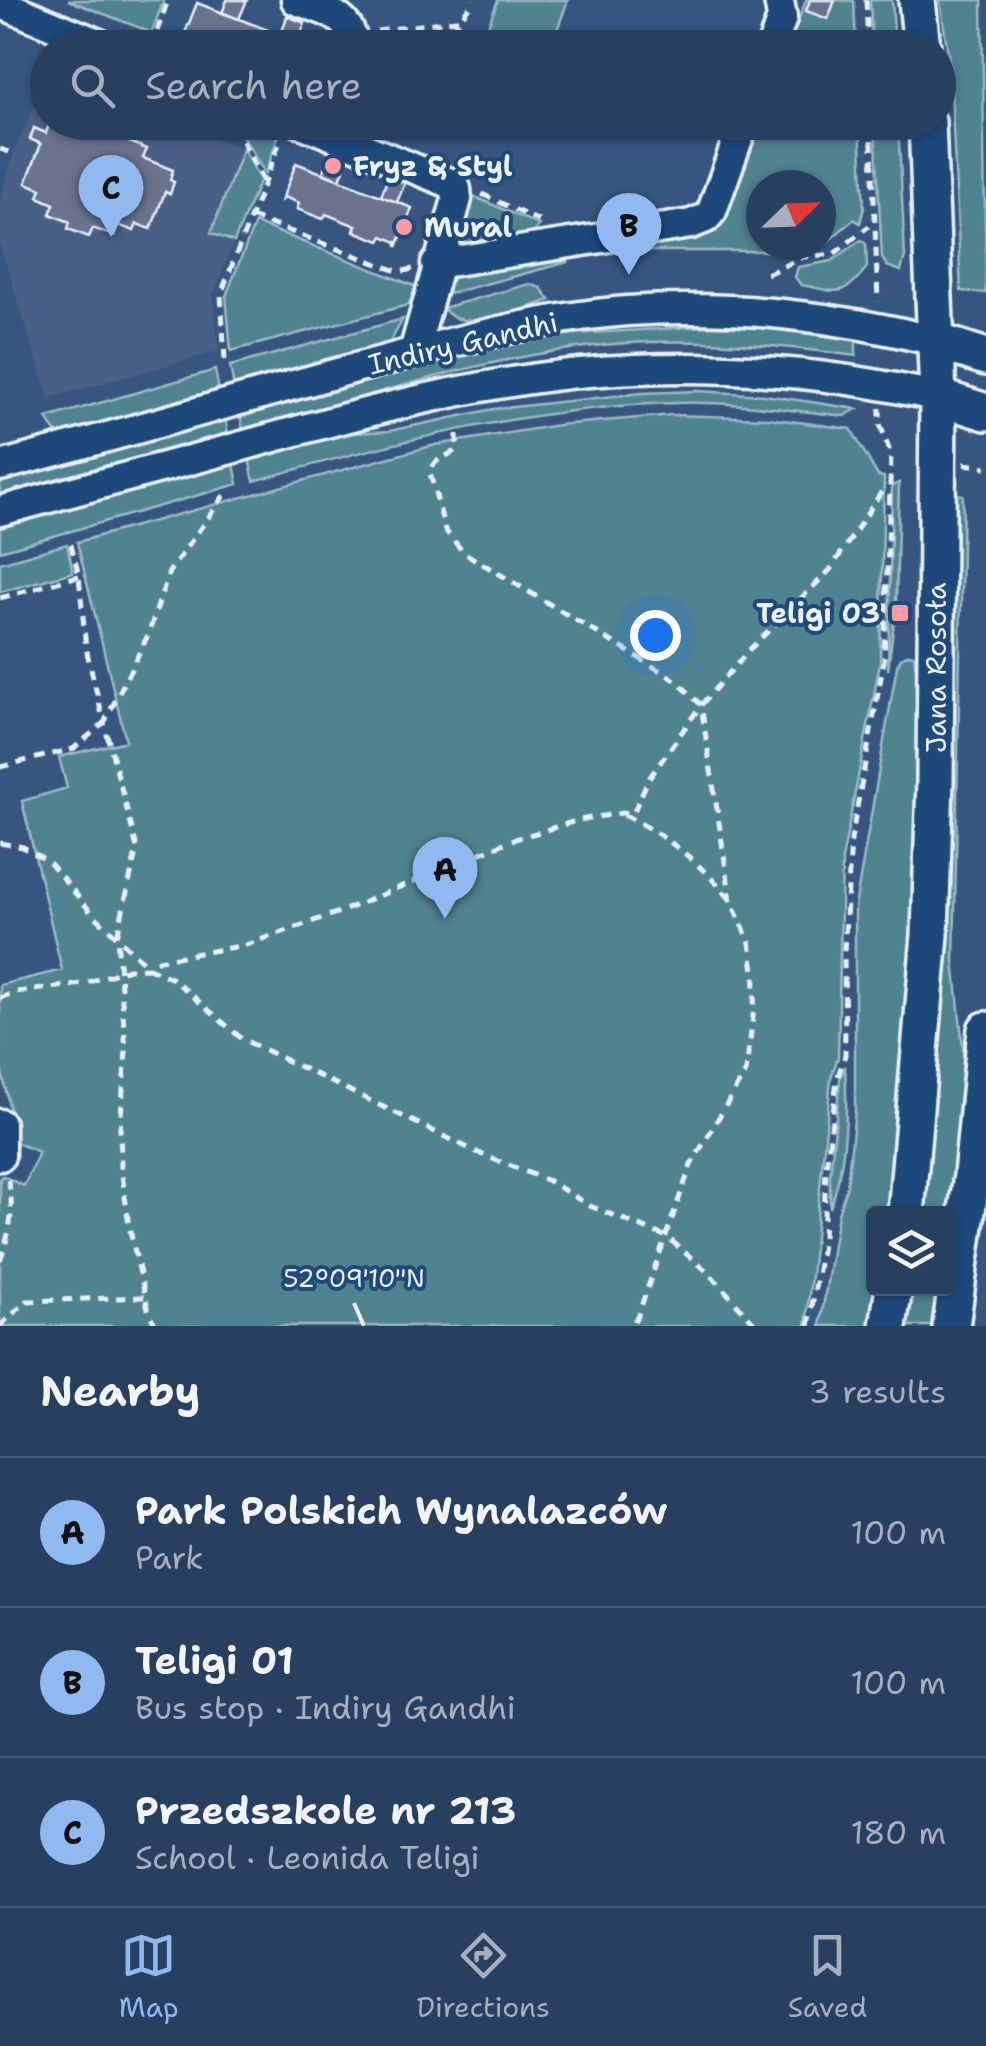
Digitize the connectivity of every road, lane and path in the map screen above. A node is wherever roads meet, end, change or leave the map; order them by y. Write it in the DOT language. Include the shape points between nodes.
graph roads {
  1 [pos="168,0"];
  2 [pos="296,0"];
  3 [pos="474,0"];
  4 [pos="780,0"];
  5 [pos="866,0"];
  6 [pos="917,0"];
  7 [pos="9,7"];
  8 [pos="463,19"];
  9 [pos="66,30"];
  10 [pos="157,30"];
  11 [pos="349,30"];
  12 [pos="386,30"];
  13 [pos="447,30"];
  14 [pos="778,30"];
  15 [pos="867,30"];
  16 [pos="920,30"];
  17 [pos="242,140"];
  18 [pos="300,140"];
  19 [pos="337,140"];
  20 [pos="738,140"];
  21 [pos="872,140"];
  22 [pos="928,140"];
  23 [pos="0,148"];
  24 [pos="10,152"];
  25 [pos="266,184"];
  26 [pos="456,189"];
  27 [pos="251,217"];
  28 [pos="548,225"];
  29 [pos="868,226"];
  30 [pos="436,264"];
  31 [pos="767,274"];
  32 [pos="878,301"];
  33 [pos="936,341"];
  34 [pos="414,352"];
  35 [pos="986,357"];
  36 [pos="226,360"];
  37 [pos="938,398"];
  38 [pos="880,411"];
  39 [pos="986,412"];
  40 [pos="458,434"];
  41 [pos="966,464"];
  42 [pos="0,466"];
  43 [pos="986,467"];
  44 [pos="888,482"];
  45 [pos="225,494"];
  46 [pos="0,511"];
  47 [pos="70,537"];
  48 [pos="78,576"];
  49 [pos="0,598"];
  50 [pos="701,705"];
  51 [pos="104,724"];
  52 [pos="0,767"];
  53 [pos="624,815"];
  54 [pos="0,844"];
  55 [pos="731,900"];
  56 [pos="118,937"];
  57 [pos="148,968"];
  58 [pos="119,971"];
  59 [pos="0,998"];
  60 [pos="986,1030"];
  61 [pos="0,1124"];
  62 [pos="0,1155"];
  63 [pos="907,1206"];
  64 [pos="667,1237"];
  65 [pos="0,1260"];
  66 [pos="893,1296"];
  67 [pos="145,1297"];
  68 [pos="0,1326"];
  69 [pos="156,1326"];
  70 [pos="631,1326"];
  71 [pos="757,1326"];
  72 [pos="809,1326"];
  73 [pos="888,1326"];
  74 [pos="951,1326"];
  1 -- 10 [label="path"];
  2 -- 11 [label="street" via="344,19"];
  3 -- 8 [label="path"];
  4 -- 14 [label="street"];
  5 -- 15 [label="path"];
  6 -- 16 [label="main road"];
  7 -- 9 [label="street"];
  8 -- 12 [label="path"];
  8 -- 13 [label="path"];
  17 -- 25 [label="path"];
  18 -- 25 [label="path"];
  19 -- 26 [label="street"];
  20 -- 30 [label="street" via="706,218"];
  21 -- 32 [label="path"];
  22 -- 33 [label="main road, Jana Rosoła"];
  23 -- 24 [label="path"];
  25 -- 27 [label="path"];
  26 -- 28 [label="path" via="466,186"];
  26 -- 30 [label="street"];
  27 -- 30 [label="path" via="400,272"];
  27 -- 36 [label="path" via="221,294"];
  29 -- 31 [label="path" via="834,254 803,257"];
  30 -- 34 [label="street"];
  33 -- 34 [label="street, Indiry Gandhi" via="807,317 665,310 554,320"];
  33 -- 35 [label="main road"];
  33 -- 37 [label="main road, Jana Rosoła"];
  34 -- 42 [label="street, Indiry Gandhi"];
  37 -- 39 [label="main road"];
  37 -- 46 [label="street, Indiry Gandhi" via="880,384 724,368 568,375 331,421"];
  37 -- 63 [label="main road, Jana Rosoła" via="930,935"];
  38 -- 44 [label="path" via="891,455"];
  40 -- 50 [label="path" via="457,449 440,456 430,472 445,530 463,552 677,681"];
  41 -- 43 [label="path"];
  44 -- 50 [label="path" via="830,570"];
  44 -- 72 [label="path" via="884,661 851,840 845,1055"];
  45 -- 51 [label="path" via="169,572 148,635"];
  47 -- 48 [label="path"];
  48 -- 49 [label="path"];
  48 -- 51 [label="path"];
  50 -- 53 [label="path" via="634,811"];
  50 -- 55 [label="path"];
  51 -- 52 [label="path" via="73,749"];
  51 -- 56 [label="path" via="137,848"];
  53 -- 55 [label="path" via="704,869"];
  53 -- 57 [label="path" via="594,816 512,840 246,945 159,960"];
  54 -- 56 [label="path" via="48,862"];
  55 -- 64 [label="path" via="756,977 746,1071 691,1166"];
  56 -- 57 [label="path"];
  56 -- 58 [label="path"];
  57 -- 58 [label="path"];
  57 -- 64 [label="path" via="174,980 242,1039 311,1075"];
  58 -- 59 [label="path"];
  58 -- 67 [label="path" via="126,1051 121,1167"];
  60 -- 74 [label="main road"];
  61 -- 62 [label="street"];
  62 -- 65 [label="path" via="11,1191 10,1230"];
  64 -- 70 [label="path"];
  64 -- 71 [label="path"];
  66 -- 73 [label="main road"];
  67 -- 68 [label="path" via="27,1302"];
  67 -- 69 [label="path"];
}
